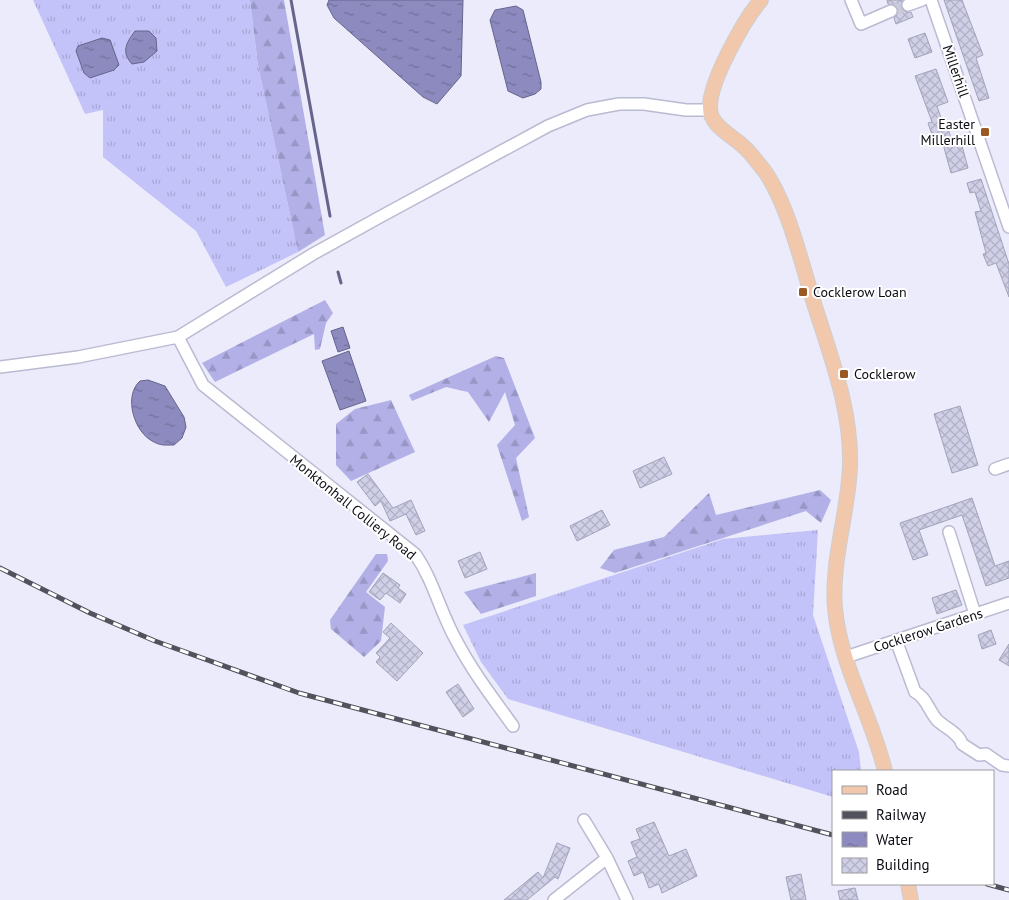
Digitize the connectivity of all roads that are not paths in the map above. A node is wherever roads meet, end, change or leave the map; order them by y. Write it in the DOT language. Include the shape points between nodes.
graph roads {
  1 [pos="761,0"];
  2 [pos="851,0"];
  3 [pos="922,0"];
  4 [pos="931,0"];
  5 [pos="908,5"];
  6 [pos="891,11"];
  7 [pos="709,110"];
  8 [pos="1009,227"];
  9 [pos="178,337"];
  10 [pos="0,367"];
  11 [pos="1009,464"];
  12 [pos="995,469"];
  13 [pos="949,532"];
  14 [pos="1009,603"];
  15 [pos="975,614"];
  16 [pos="896,640"];
  17 [pos="846,657"];
  18 [pos="513,726"];
  19 [pos="1009,766"];
  20 [pos="885,770"];
  21 [pos="584,820"];
  22 [pos="608,858"];
  23 [pos="554,900"];
  24 [pos="627,900"];
  1 -- 7 [label="main road" via="743,26 719,75"];
  2 -- 6 [label="street" via="862,24"];
  3 -- 5 [label="street"];
  4 -- 8 [label="street, Millerhill"];
  7 -- 9 [label="street" via="619,104 587,110 313,254"];
  7 -- 17 [label="main road" via="718,126 745,148 765,171 779,200 844,400 850,467 839,545 835,607"];
  9 -- 10 [label="street" via="78,357"];
  9 -- 18 [label="street, Monktonhall Colliery Road" via="203,385 415,554 428,573 455,639"];
  11 -- 12 [label="street"];
  13 -- 15 [label="street"];
  14 -- 15 [label="street, Cocklerow Gardens"];
  15 -- 16 [label="street, Cocklerow Gardens"];
  16 -- 17 [label="street, Cocklerow Gardens"];
  16 -- 19 [label="street" via="916,692 921,694 934,717 979,756 986,754"];
  17 -- 20 [label="main road"];
  21 -- 22 [label="street"];
  22 -- 23 [label="street"];
  22 -- 24 [label="street"];
}
